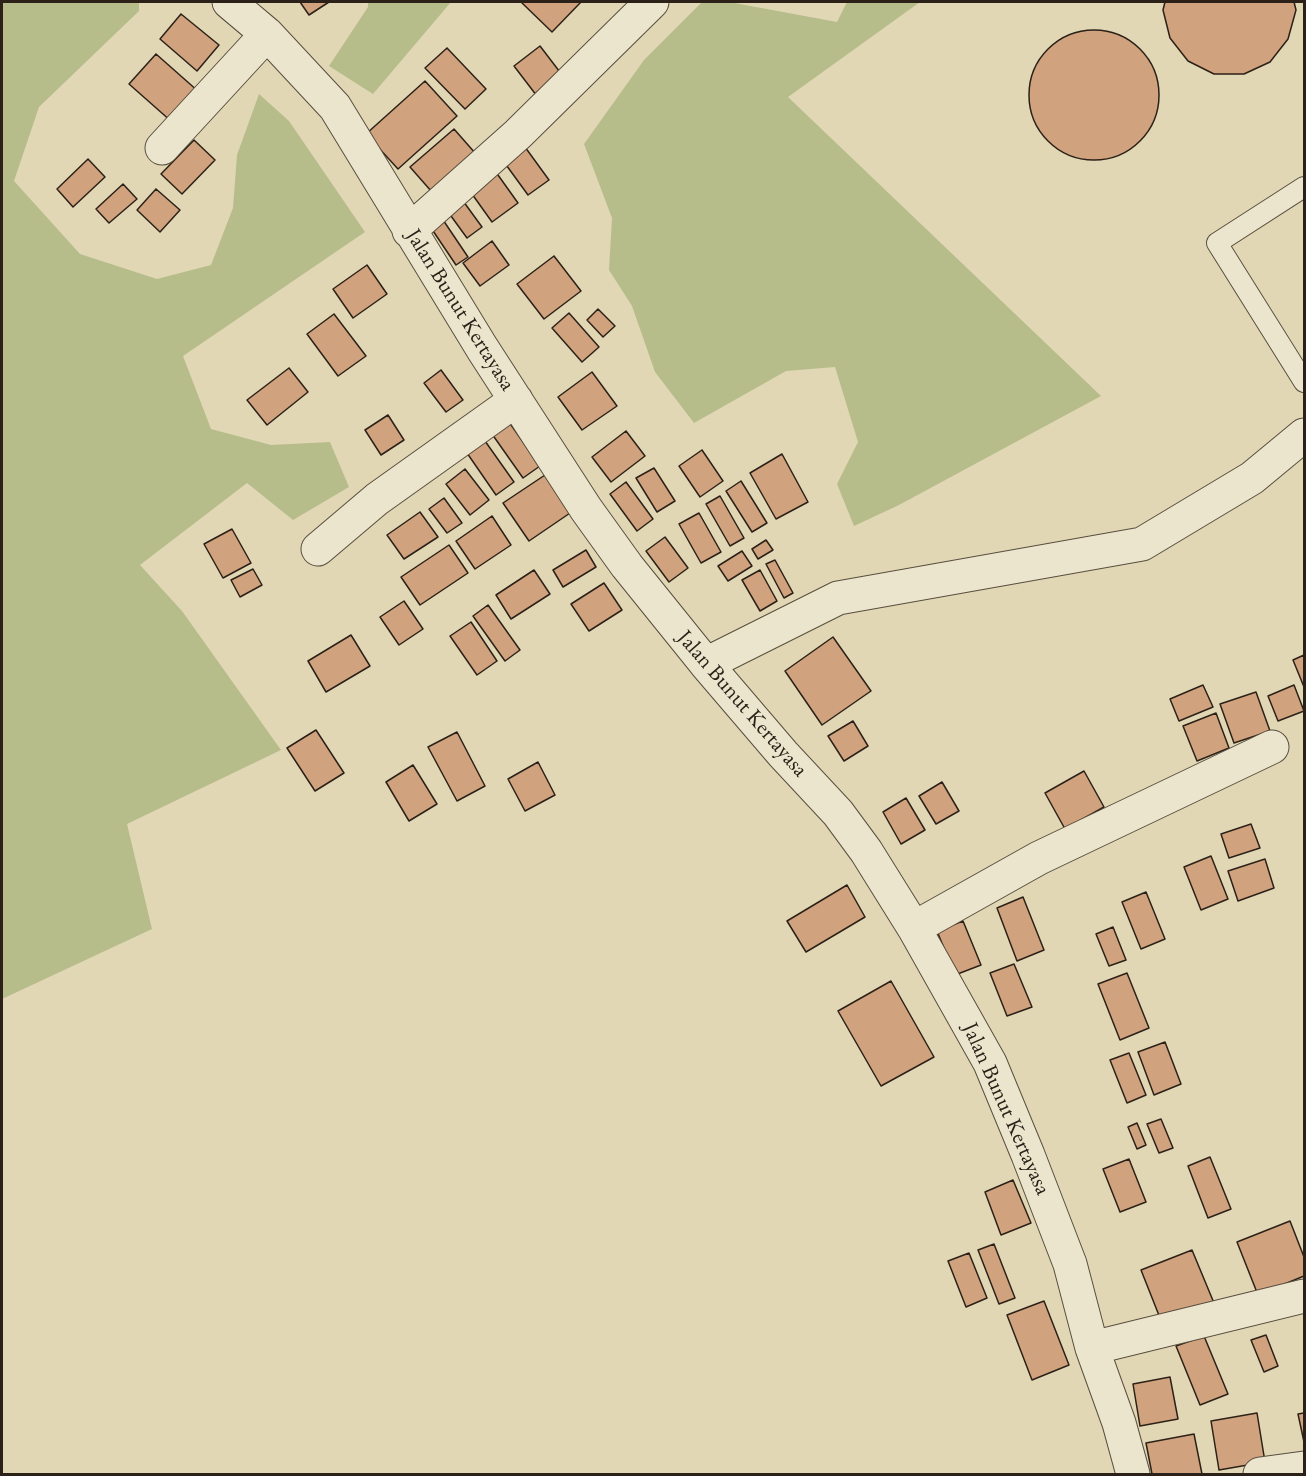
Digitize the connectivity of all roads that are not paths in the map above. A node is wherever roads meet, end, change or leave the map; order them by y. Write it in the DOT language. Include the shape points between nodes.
graph roads {
  1 [pos="229,2"];
  2 [pos="652,2"];
  3 [pos="267,34"];
  4 [pos="162,148"];
  5 [pos="1305,187"];
  6 [pos="409,231"];
  7 [pos="1305,382"];
  8 [pos="516,400"];
  9 [pos="1305,435"];
  10 [pos="318,549"];
  11 [pos="706,664"];
  12 [pos="1272,747"];
  13 [pos="914,928"];
  14 [pos="1305,1296"];
  15 [pos="1092,1348"];
  16 [pos="1305,1468"];
  17 [pos="1133,1474"];
  18 [pos="1260,1474"];
  1 -- 3 [label="street, Jalan Bunut Kertayasa"];
  2 -- 6 [label="street" via="518,134"];
  3 -- 4 [label="street"];
  3 -- 6 [label="street, Jalan Bunut Kertayasa" via="335,106"];
  5 -- 7 [label="lane" via="1217,243"];
  6 -- 8 [label="street, Jalan Bunut Kertayasa"];
  8 -- 10 [label="street" via="377,499"];
  8 -- 11 [label="street, Jalan Bunut Kertayasa" via="627,566"];
  9 -- 11 [label="street" via="1252,478 1142,544 838,598"];
  11 -- 13 [label="street, Jalan Bunut Kertayasa" via="838,813"];
  12 -- 13 [label="street" via="1039,858"];
  13 -- 15 [label="street, Jalan Bunut Kertayasa" via="990,1064 1070,1264"];
  14 -- 15 [label="street"];
  15 -- 17 [label="street, Jalan Bunut Kertayasa"];
  16 -- 18 [label="street"];
}
